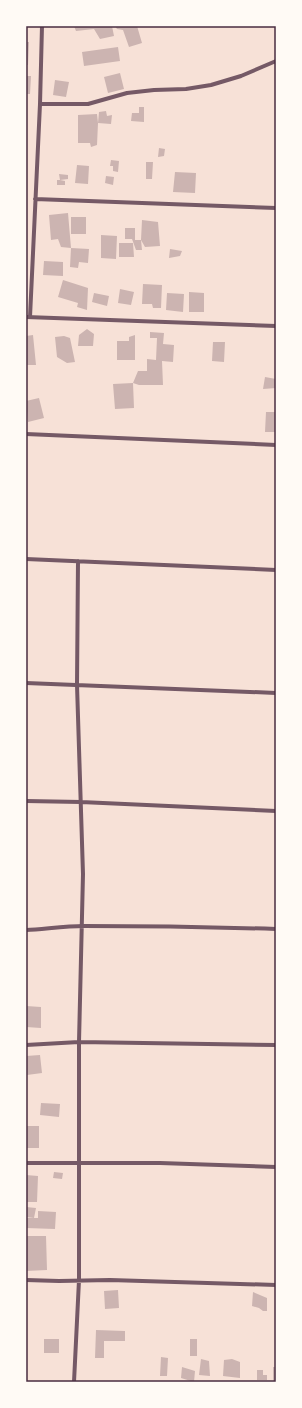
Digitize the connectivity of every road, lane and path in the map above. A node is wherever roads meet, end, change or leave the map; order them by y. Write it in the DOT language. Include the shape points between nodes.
graph roads {
  1 [pos="42,26"];
  2 [pos="276,61"];
  3 [pos="40,104"];
  4 [pos="35,199"];
  5 [pos="276,208"];
  6 [pos="28,317"];
  7 [pos="276,326"];
  8 [pos="26,434"];
  9 [pos="276,445"];
  10 [pos="26,559"];
  11 [pos="78,561"];
  12 [pos="276,570"];
  13 [pos="26,683"];
  14 [pos="77,685"];
  15 [pos="276,693"];
  16 [pos="26,801"];
  17 [pos="81,802"];
  18 [pos="276,811"];
  19 [pos="82,926"];
  20 [pos="276,929"];
  21 [pos="26,930"];
  22 [pos="79,1042"];
  23 [pos="26,1045"];
  24 [pos="276,1045"];
  25 [pos="80,1162"];
  26 [pos="26,1163"];
  27 [pos="276,1167"];
  28 [pos="26,1280"];
  29 [pos="79,1280"];
  30 [pos="276,1285"];
  31 [pos="74,1382"];
  1 -- 3 [label="street"];
  2 -- 3 [label="street" via="211,85 127,93 88,104"];
  3 -- 4 [label="street"];
  4 -- 5 [label="street"];
  4 -- 6 [label="street"];
  6 -- 7 [label="street"];
  8 -- 9 [label="street"];
  10 -- 11 [label="street"];
  11 -- 12 [label="street"];
  11 -- 14 [label="street"];
  13 -- 14 [label="street"];
  14 -- 15 [label="street"];
  14 -- 17 [label="street"];
  16 -- 17 [label="street"];
  17 -- 18 [label="street"];
  17 -- 19 [label="street"];
  19 -- 20 [label="street"];
  19 -- 21 [label="street"];
  19 -- 22 [label="street"];
  22 -- 23 [label="street"];
  22 -- 24 [label="street"];
  22 -- 25 [label="street"];
  25 -- 26 [label="street"];
  25 -- 27 [label="street"];
  25 -- 29 [label="street"];
  28 -- 29 [label="street"];
  29 -- 30 [label="street"];
  29 -- 31 [label="street"];
}
